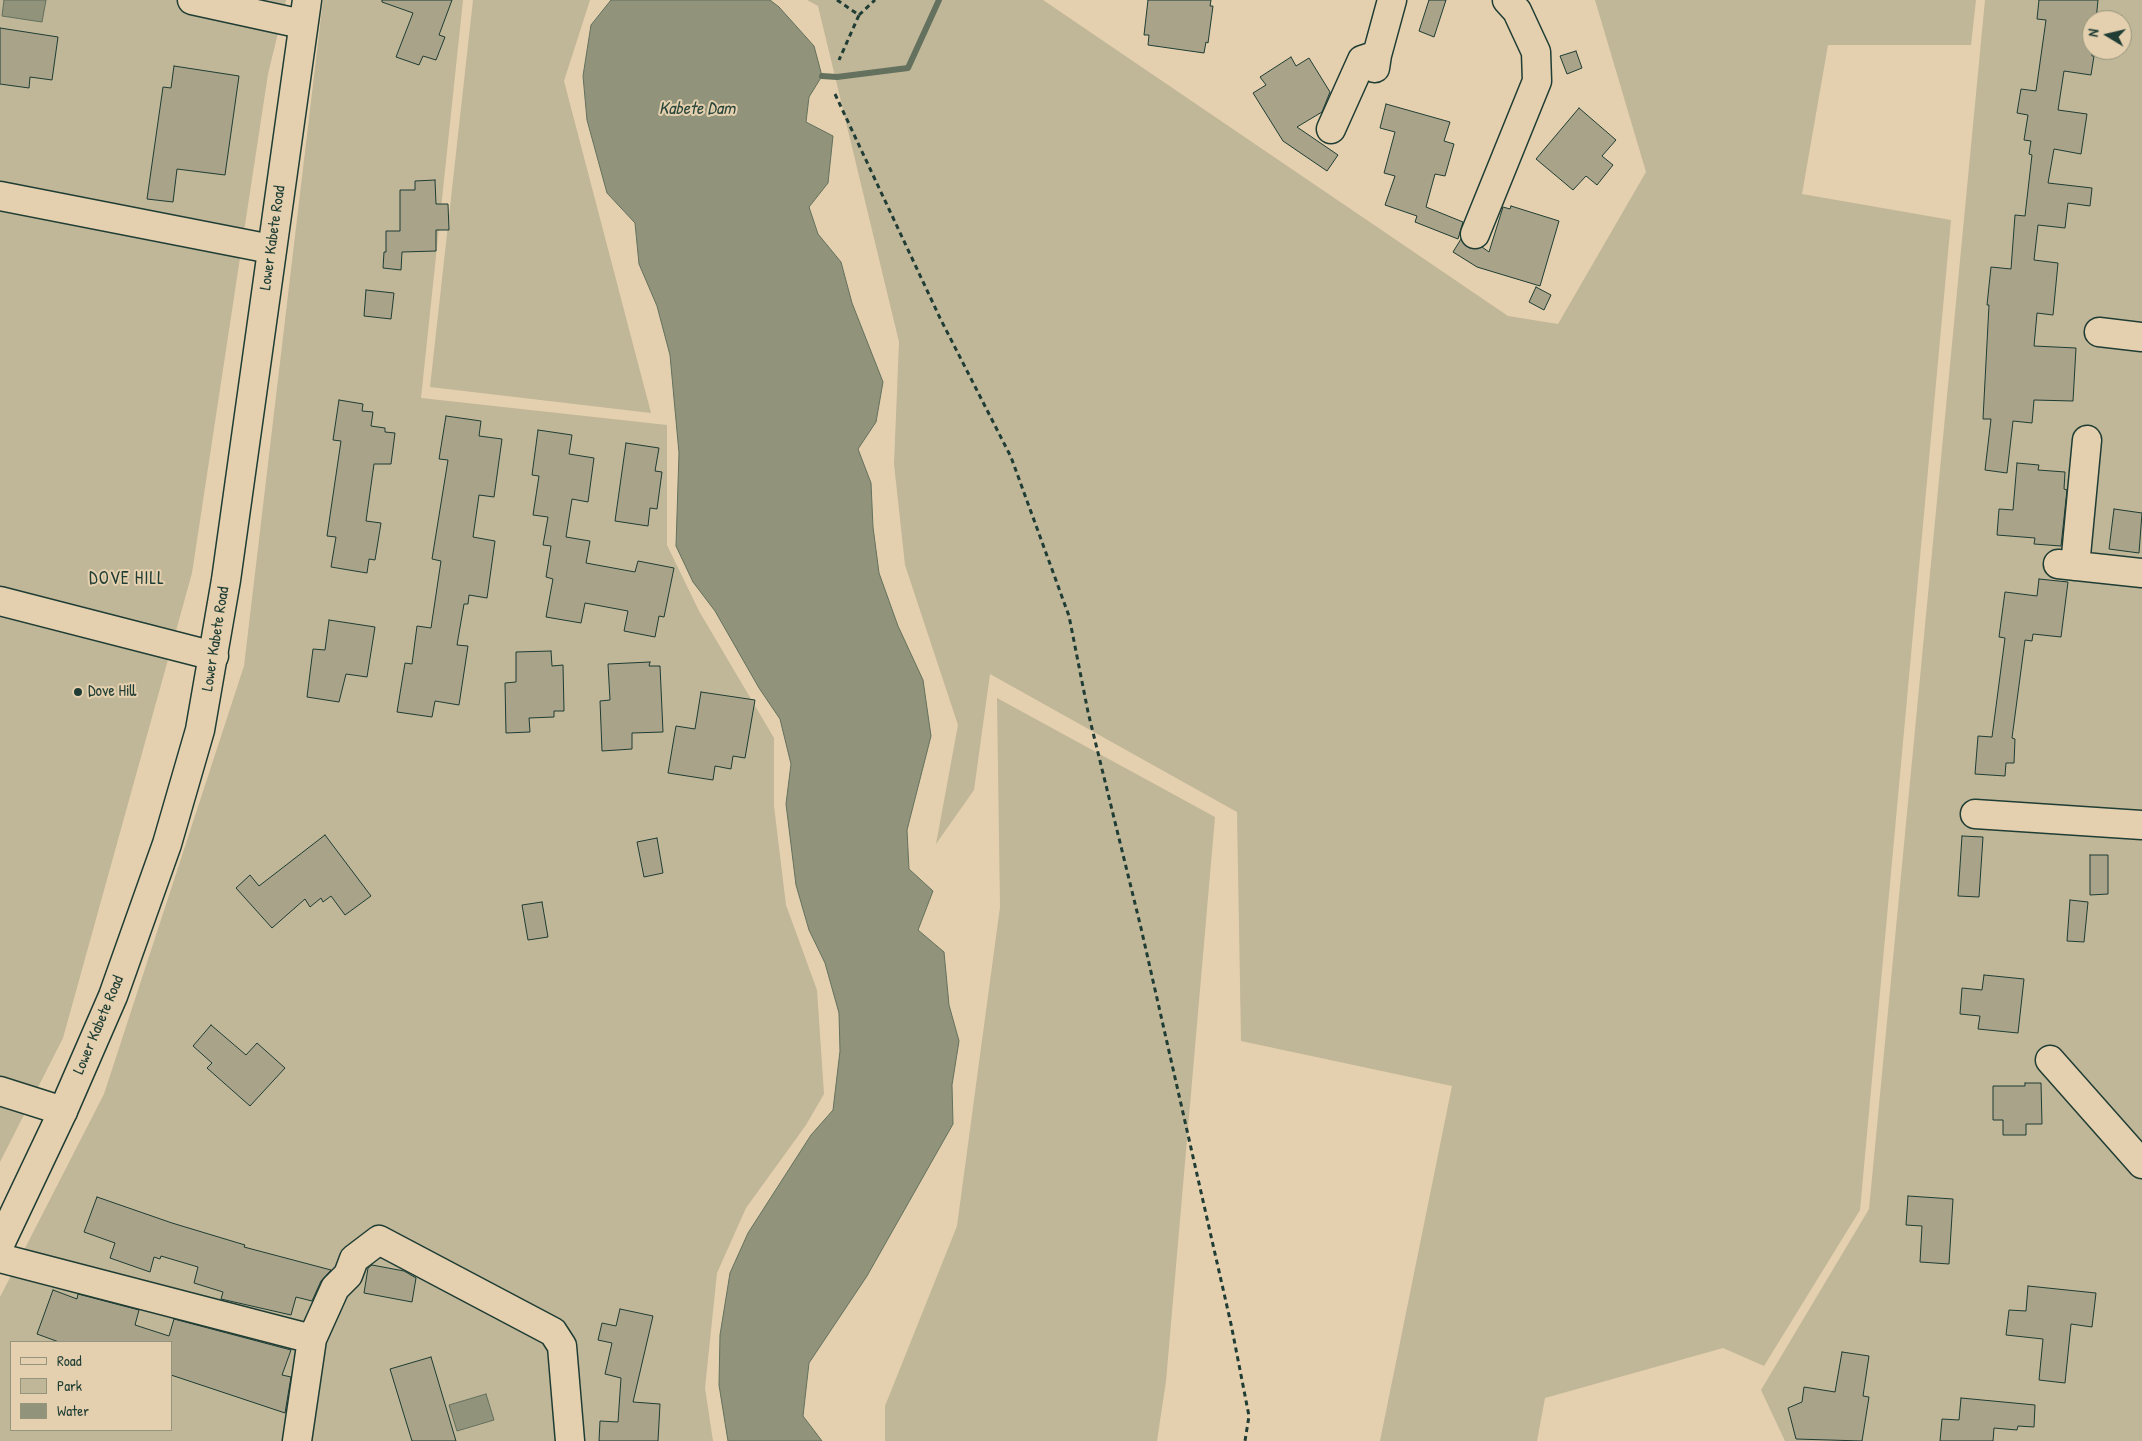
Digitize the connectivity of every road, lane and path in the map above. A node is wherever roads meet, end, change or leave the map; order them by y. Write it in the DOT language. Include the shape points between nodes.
graph roads {
  1 [pos="192,0"];
  2 [pos="837,0"];
  3 [pos="875,0"];
  4 [pos="1392,0"];
  5 [pos="1507,0"];
  6 [pos="305,12"];
  7 [pos="859,15"];
  8 [pos="839,60"];
  9 [pos="835,94"];
  10 [pos="1331,129"];
  11 [pos="0,196"];
  12 [pos="1475,234"];
  13 [pos="271,249"];
  14 [pos="2099,332"];
  15 [pos="2142,337"];
  16 [pos="2087,440"];
  17 [pos="2142,572"];
  18 [pos="0,601"];
  19 [pos="214,656"];
  20 [pos="1975,814"];
  21 [pos="2142,825"];
  22 [pos="2050,1060"];
  23 [pos="0,1091"];
  24 [pos="63,1111"];
  25 [pos="2142,1164"];
  26 [pos="0,1244"];
  27 [pos="0,1258"];
  28 [pos="312,1339"];
  29 [pos="297,1441"];
  30 [pos="570,1441"];
  31 [pos="1246,1441"];
  1 -- 6 [label="street"];
  2 -- 7 [label="path"];
  3 -- 7 [label="path"];
  4 -- 10 [label="street" via="1376,61 1362,60"];
  5 -- 12 [label="street" via="1518,11 1536,52 1537,81"];
  6 -- 13 [label="street, Lower Kabete Road"];
  7 -- 8 [label="path"];
  9 -- 31 [label="path" via="940,318 1011,457 1069,616 1088,712 1231,1324 1250,1416"];
  11 -- 13 [label="street"];
  13 -- 19 [label="street, Lower Kabete Road"];
  14 -- 15 [label="street"];
  16 -- 17 [label="street" via="2066,565"];
  18 -- 19 [label="street"];
  19 -- 24 [label="street, Lower Kabete Road" via="200,730 168,844 113,996"];
  20 -- 21 [label="street"];
  22 -- 25 [label="street"];
  23 -- 24 [label="street"];
  24 -- 26 [label="street, Lower Kabete Road"];
  27 -- 28 [label="street"];
  28 -- 29 [label="street"];
  28 -- 30 [label="street" via="335,1288 348,1275 354,1259 379,1240 553,1332 562,1346"];
}
